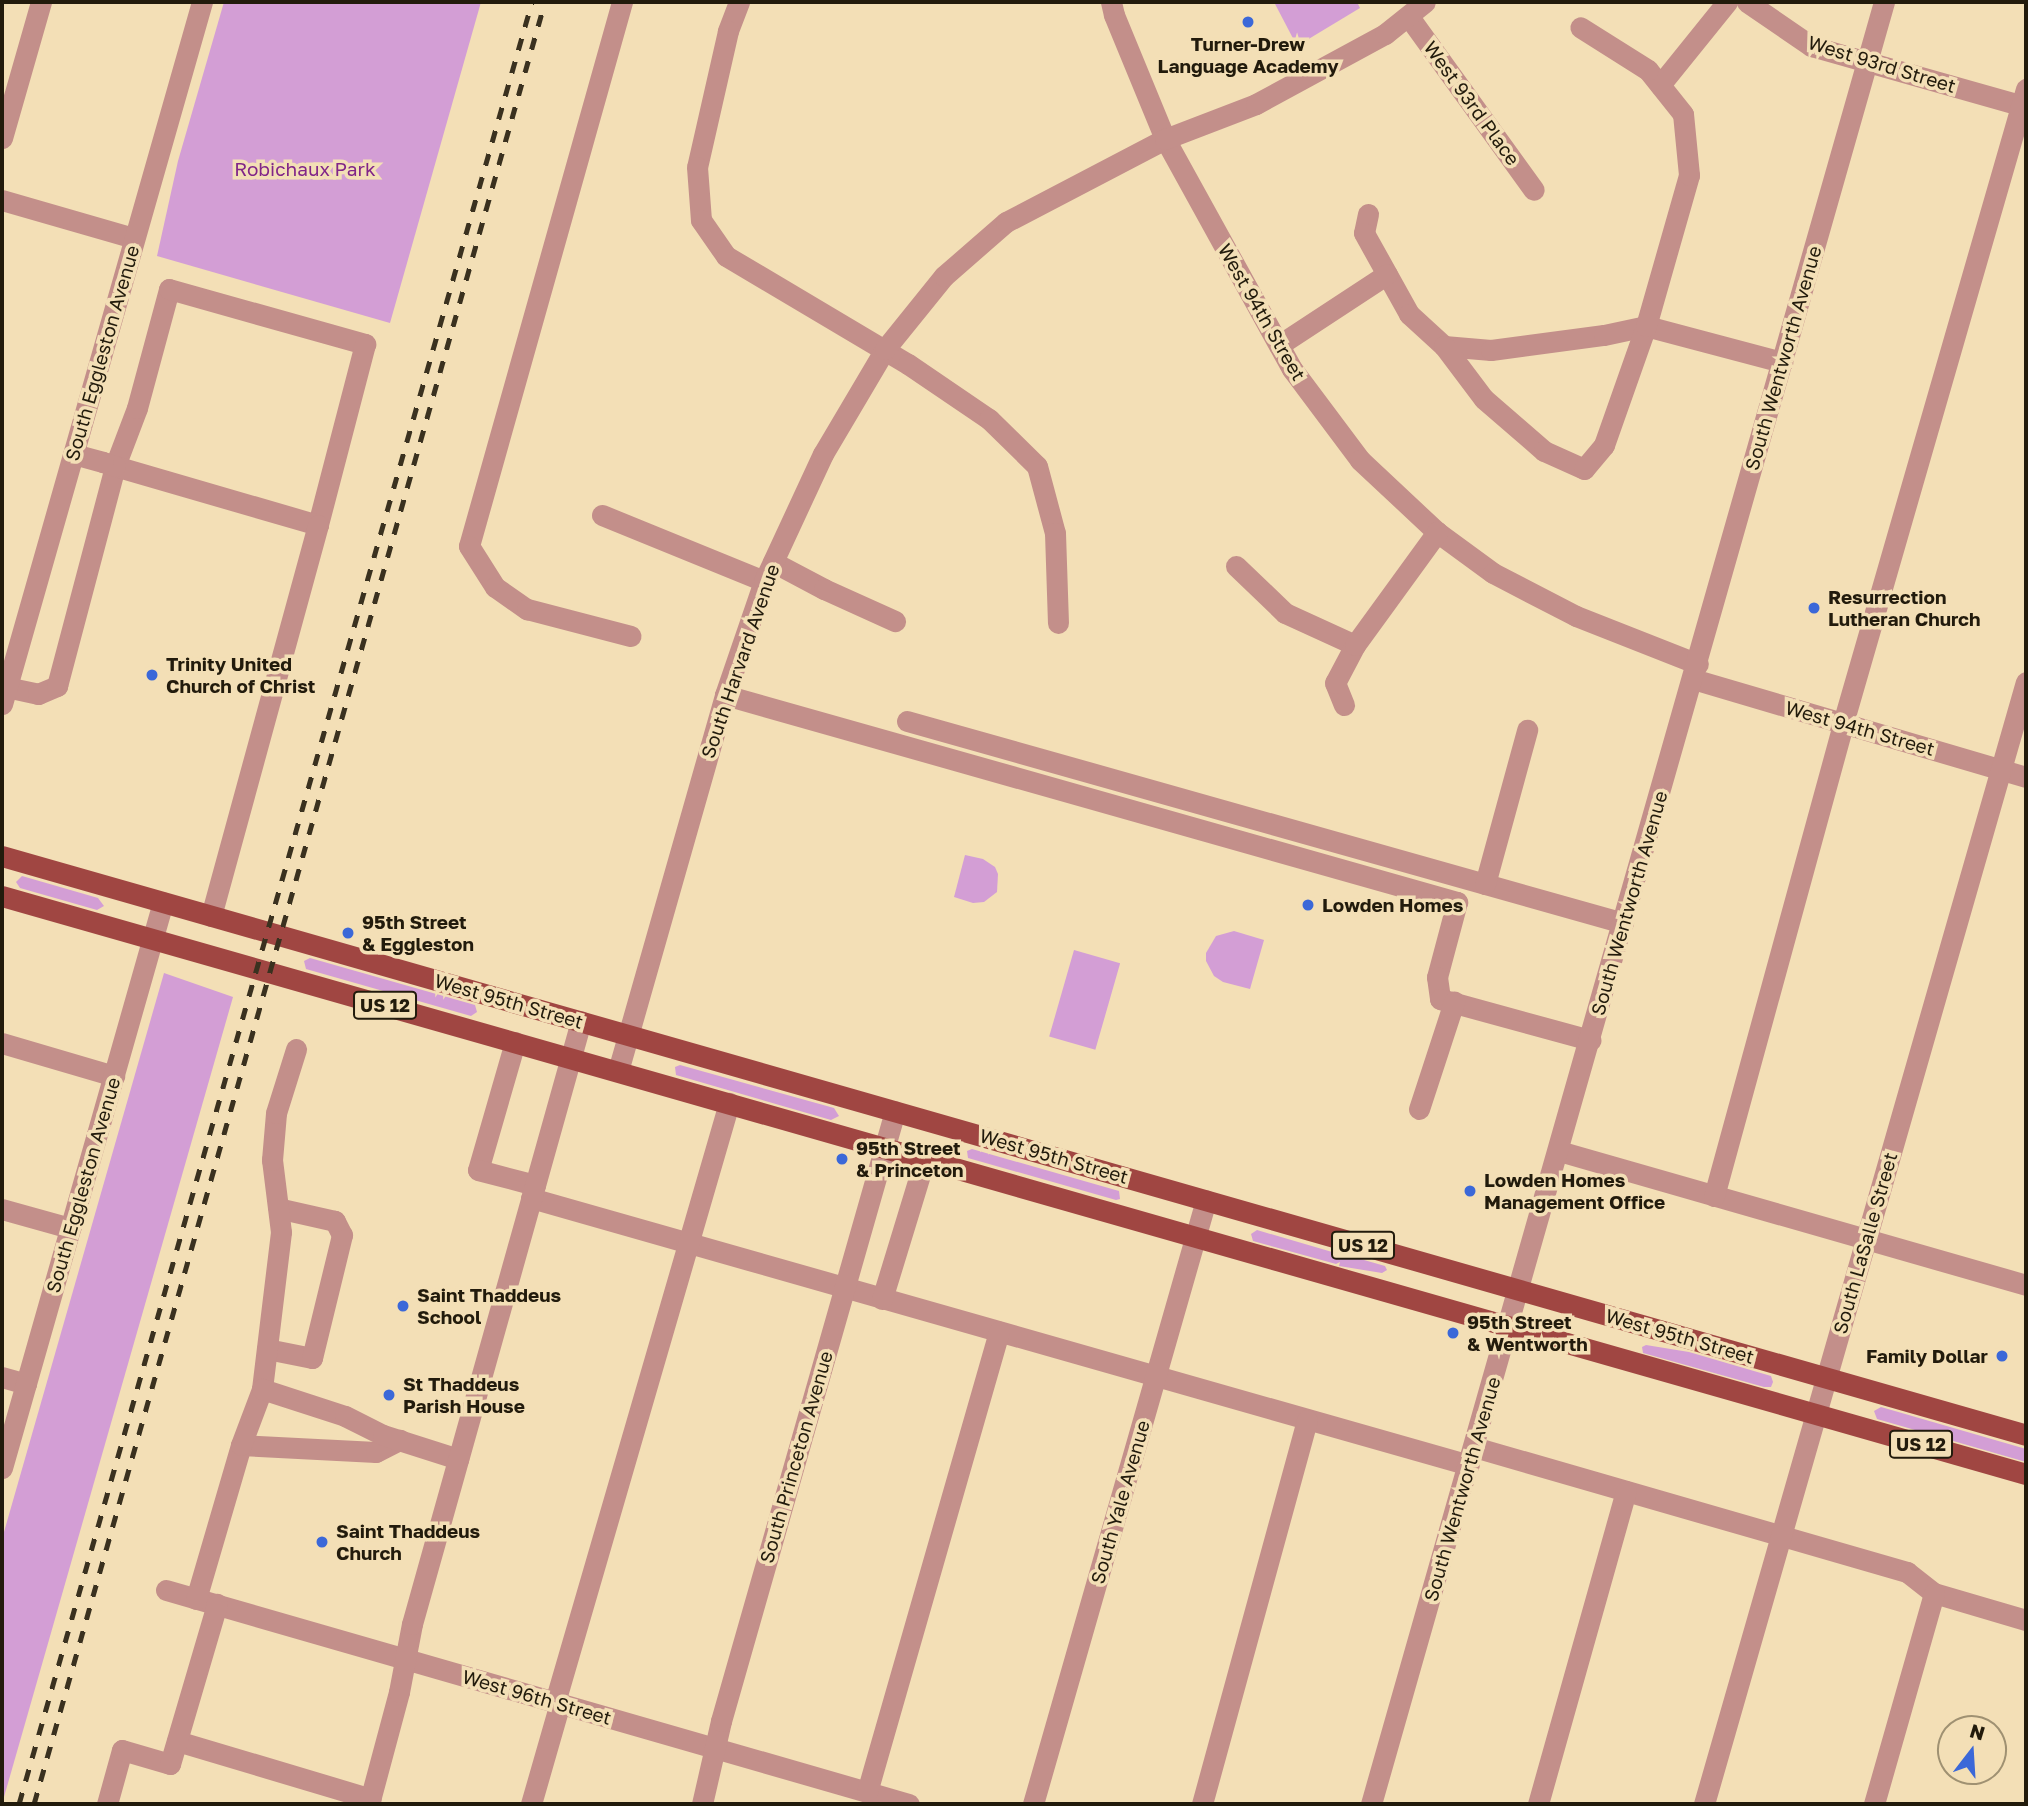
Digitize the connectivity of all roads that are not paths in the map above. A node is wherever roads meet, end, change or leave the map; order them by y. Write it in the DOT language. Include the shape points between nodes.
graph roads {
  1 [pos="41,2"];
  2 [pos="202,2"];
  3 [pos="622,2"];
  4 [pos="739,2"];
  5 [pos="1111,2"];
  6 [pos="1425,2"];
  7 [pos="1727,2"];
  8 [pos="1747,2"];
  9 [pos="1884,2"];
  10 [pos="1409,17"];
  11 [pos="1580,27"];
  12 [pos="1867,63"];
  13 [pos="1660,85"];
  14 [pos="2025,101"];
  15 [pos="2,138"];
  16 [pos="1166,139"];
  17 [pos="1534,190"];
  18 [pos="2,201"];
  19 [pos="1368,214"];
  20 [pos="134,238"];
  21 [pos="1387,274"];
  22 [pos="1646,326"];
  23 [pos="1279,345"];
  24 [pos="1444,346"];
  25 [pos="885,349"];
  26 [pos="1782,362"];
  27 [pos="73,454"];
  28 [pos="116,466"];
  29 [pos="602,515"];
  30 [pos="318,524"];
  31 [pos="1437,532"];
  32 [pos="773,562"];
  33 [pos="1236,566"];
  34 [pos="764,581"];
  35 [pos="895,621"];
  36 [pos="1058,623"];
  37 [pos="631,636"];
  38 [pos="1355,645"];
  39 [pos="1696,672"];
  40 [pos="2026,681"];
  41 [pos="4,695"];
  42 [pos="725,695"];
  43 [pos="1344,705"];
  44 [pos="907,721"];
  45 [pos="1843,723"];
  46 [pos="1527,730"];
  47 [pos="2001,769"];
  48 [pos="2026,777"];
  49 [pos="2,856"];
  50 [pos="1485,884"];
  51 [pos="2,896"];
  52 [pos="163,902"];
  53 [pos="211,916"];
  54 [pos="1623,923"];
  55 [pos="153,939"];
  56 [pos="1454,1002"];
  57 [pos="581,1021"];
  58 [pos="628,1035"];
  59 [pos="1590,1040"];
  60 [pos="515,1042"];
  61 [pos="2,1044"];
  62 [pos="296,1049"];
  63 [pos="570,1058"];
  64 [pos="618,1071"];
  65 [pos="114,1076"];
  66 [pos="729,1103"];
  67 [pos="1419,1109"];
  68 [pos="895,1111"];
  69 [pos="884,1147"];
  70 [pos="1559,1151"];
  71 [pos="925,1158"];
  72 [pos="533,1192"];
  73 [pos="1714,1196"];
  74 [pos="1206,1200"];
  75 [pos="278,1208"];
  76 [pos="2,1209"];
  77 [pos="70,1228"];
  78 [pos="1196,1237"];
  79 [pos="1866,1239"];
  80 [pos="688,1243"];
  81 [pos="2025,1280"];
  82 [pos="845,1288"];
  83 [pos="1519,1290"];
  84 [pos="882,1299"];
  85 [pos="1508,1327"];
  86 [pos="999,1332"];
  87 [pos="267,1349"];
  88 [pos="2,1377"];
  89 [pos="1156,1377"];
  90 [pos="1826,1378"];
  91 [pos="26,1384"];
  92 [pos="262,1389"];
  93 [pos="1816,1415"];
  94 [pos="1307,1420"];
  95 [pos="2026,1435"];
  96 [pos="400,1440"];
  97 [pos="241,1445"];
  98 [pos="1471,1456"];
  99 [pos="458,1459"];
  100 [pos="2,1468"];
  101 [pos="2026,1474"];
  102 [pos="1626,1491"];
  103 [pos="1781,1536"];
  104 [pos="166,1590"];
  105 [pos="1934,1593"];
  106 [pos="206,1602"];
  107 [pos="2026,1620"];
  108 [pos="406,1659"];
  109 [pos="557,1703"];
  110 [pos="177,1741"];
  111 [pos="716,1748"];
  112 [pos="869,1797"];
  113 [pos="370,1801"];
  114 [pos="107,1804"];
  115 [pos="531,1804"];
  116 [pos="702,1804"];
  117 [pos="909,1804"];
  118 [pos="1033,1804"];
  119 [pos="1202,1804"];
  120 [pos="1371,1804"];
  121 [pos="1538,1804"];
  122 [pos="1704,1804"];
  123 [pos="1874,1804"];
  1 -- 15 [label="street"];
  2 -- 20 [label="street, South Eggleston Avenue"];
  3 -- 37 [label="street" via="468,546 495,587 527,609"];
  4 -- 25 [label="street" via="728,31 697,167 701,220 726,256"];
  5 -- 16 [label="street"];
  6 -- 10 [label="street"];
  7 -- 13 [label="street"];
  8 -- 12 [label="street, West 93rd Street" via="1811,46"];
  9 -- 12 [label="street, South Wentworth Avenue"];
  10 -- 16 [label="street" via="1256,104"];
  10 -- 17 [label="street, West 93rd Place"];
  11 -- 13 [label="street" via="1648,70"];
  12 -- 14 [label="street, West 93rd Street"];
  12 -- 26 [label="street, South Wentworth Avenue"];
  13 -- 22 [label="street" via="1683,114 1689,175"];
  14 -- 45 [label="street"];
  16 -- 23 [label="street, West 94th Street"];
  16 -- 25 [label="street, South Harvard Avenue" via="1006,222 944,275"];
  18 -- 20 [label="street"];
  19 -- 21 [label="street" via="1364,233"];
  20 -- 27 [label="street, South Eggleston Avenue"];
  21 -- 23 [label="street"];
  21 -- 24 [label="street" via="1409,314"];
  22 -- 24 [label="street" via="1491,350"];
  22 -- 24 [label="street" via="1604,445 1584,469 1544,451 1484,400"];
  22 -- 26 [label="street"];
  23 -- 31 [label="street, West 94th Street" via="1360,460"];
  25 -- 32 [label="street, South Harvard Avenue" via="823,454"];
  25 -- 36 [label="street" via="989,419 1037,466 1055,533"];
  26 -- 39 [label="street, South Wentworth Avenue"];
  27 -- 28 [label="street"];
  27 -- 41 [label="street, South Eggleston Avenue"];
  28 -- 30 [label="street"];
  28 -- 30 [label="street" via="169,289 365,344"];
  28 -- 41 [label="street" via="57,686 38,694"];
  29 -- 34 [label="street"];
  30 -- 53 [label="street"];
  31 -- 38 [label="street"];
  31 -- 39 [label="street, West 94th Street" via="1493,573"];
  32 -- 34 [label="street, South Harvard Avenue"];
  32 -- 35 [label="street"];
  33 -- 38 [label="street" via="1285,613"];
  34 -- 42 [label="street, South Harvard Avenue"];
  38 -- 43 [label="street" via="1335,683"];
  39 -- 45 [label="street, West 94th Street"];
  39 -- 54 [label="street, South Wentworth Avenue"];
  40 -- 47 [label="street, South LaSalle Street"];
  42 -- 56 [label="street" via="1457,902 1437,977 1440,999"];
  42 -- 58 [label="street, South Harvard Avenue"];
  44 -- 50 [label="street"];
  45 -- 47 [label="street, West 94th Street"];
  45 -- 73 [label="street"];
  46 -- 50 [label="street"];
  47 -- 48 [label="street, West 94th Street"];
  47 -- 79 [label="street, South LaSalle Street"];
  49 -- 52 [label="main road, West 95th Street / US 12"];
  50 -- 54 [label="street"];
  51 -- 55 [label="main road, West 95th Street / US 12"];
  52 -- 53 [label="main road, West 95th Street / US 12"];
  52 -- 55 [label="street, South Eggleston Avenue"];
  53 -- 57 [label="main road, West 95th Street / US 12"];
  54 -- 59 [label="street, South Wentworth Avenue"];
  55 -- 60 [label="main road, West 95th Street / US 12"];
  55 -- 65 [label="street, South Eggleston Avenue"];
  56 -- 59 [label="street"];
  56 -- 67 [label="street"];
  57 -- 58 [label="main road, West 95th Street / US 12"];
  57 -- 63 [label="street"];
  58 -- 64 [label="street, South Harvard Avenue"];
  58 -- 68 [label="main road, West 95th Street / US 12"];
  59 -- 70 [label="street, South Wentworth Avenue"];
  60 -- 63 [label="main road, West 95th Street / US 12"];
  60 -- 72 [label="street" via="478,1170"];
  61 -- 65 [label="street"];
  62 -- 75 [label="street" via="276,1113 272,1160"];
  63 -- 64 [label="main road, West 95th Street / US 12"];
  63 -- 72 [label="street"];
  64 -- 66 [label="main road, West 95th Street / US 12"];
  65 -- 77 [label="street, South Eggleston Avenue"];
  66 -- 69 [label="main road, West 95th Street / US 12"];
  66 -- 80 [label="street"];
  68 -- 69 [label="street, South Princeton Avenue"];
  68 -- 74 [label="main road, West 95th Street / US 12"];
  69 -- 71 [label="main road, West 95th Street / US 12"];
  69 -- 82 [label="street, South Princeton Avenue"];
  70 -- 73 [label="street"];
  70 -- 83 [label="street, South Wentworth Avenue"];
  71 -- 78 [label="main road, West 95th Street / US 12"];
  71 -- 84 [label="street"];
  72 -- 80 [label="street"];
  72 -- 99 [label="street"];
  73 -- 79 [label="street"];
  74 -- 78 [label="street, South Yale Avenue"];
  74 -- 83 [label="main road, West 95th Street / US 12"];
  75 -- 87 [label="street" via="281,1232"];
  75 -- 87 [label="street" via="335,1221 342,1235 312,1358"];
  76 -- 77 [label="street"];
  77 -- 91 [label="street, South Eggleston Avenue"];
  78 -- 85 [label="main road, West 95th Street / US 12"];
  78 -- 89 [label="street, South Yale Avenue"];
  79 -- 81 [label="street"];
  79 -- 90 [label="street, South LaSalle Street"];
  80 -- 82 [label="street"];
  80 -- 109 [label="street"];
  82 -- 84 [label="street"];
  82 -- 111 [label="street, South Princeton Avenue"];
  83 -- 85 [label="street, South Wentworth Avenue"];
  83 -- 90 [label="main road, West 95th Street / US 12"];
  84 -- 86 [label="street"];
  85 -- 93 [label="main road, West 95th Street / US 12"];
  85 -- 98 [label="street, South Wentworth Avenue"];
  86 -- 89 [label="street"];
  86 -- 112 [label="street"];
  87 -- 92 [label="street"];
  88 -- 91 [label="street"];
  89 -- 94 [label="street"];
  89 -- 118 [label="street, South Yale Avenue"];
  90 -- 93 [label="street, South LaSalle Street"];
  90 -- 95 [label="main road, West 95th Street / US 12"];
  91 -- 100 [label="street, South Eggleston Avenue"];
  92 -- 96 [label="street"];
  92 -- 97 [label="street"];
  93 -- 101 [label="main road, West 95th Street / US 12"];
  93 -- 103 [label="street, South LaSalle Street"];
  94 -- 98 [label="street"];
  94 -- 119 [label="street"];
  96 -- 97 [label="street" via="376,1452"];
  96 -- 99 [label="street"];
  97 -- 106 [label="street"];
  98 -- 102 [label="street"];
  98 -- 120 [label="street, South Wentworth Avenue"];
  99 -- 108 [label="street"];
  102 -- 103 [label="street"];
  102 -- 121 [label="street"];
  103 -- 105 [label="street" via="1907,1572"];
  103 -- 122 [label="street, South LaSalle Street"];
  104 -- 106 [label="street, West 96th Street"];
  105 -- 107 [label="street"];
  105 -- 123 [label="street"];
  106 -- 108 [label="street, West 96th Street"];
  106 -- 110 [label="street"];
  108 -- 109 [label="street, West 96th Street"];
  108 -- 113 [label="street"];
  109 -- 111 [label="street, West 96th Street"];
  109 -- 115 [label="street"];
  110 -- 113 [label="street"];
  110 -- 114 [label="street" via="170,1764 122,1750"];
  111 -- 112 [label="street, West 96th Street"];
  111 -- 116 [label="street, South Princeton Avenue"];
  112 -- 117 [label="street, West 96th Street"];
}
